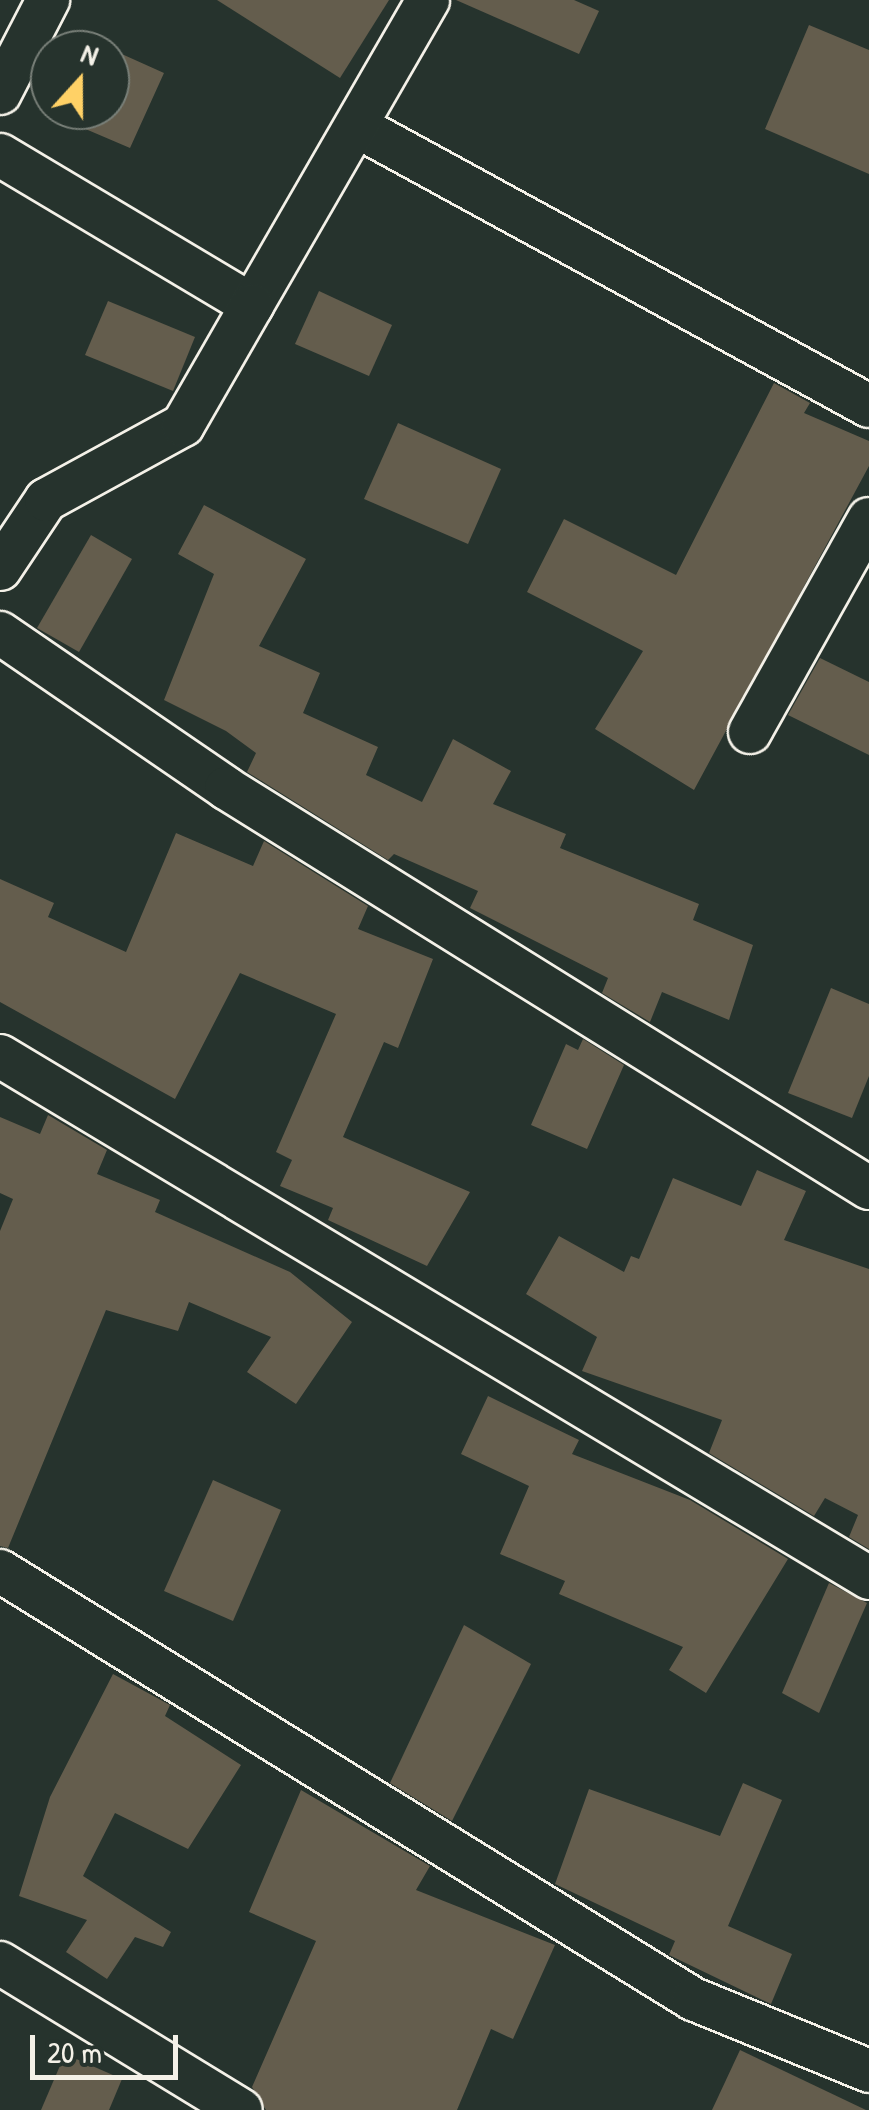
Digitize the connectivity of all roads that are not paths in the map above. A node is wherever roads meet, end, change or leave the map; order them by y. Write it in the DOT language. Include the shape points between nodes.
graph roads {
  1 [pos="48,0"];
  2 [pos="428,0"];
  3 [pos="0,93"];
  4 [pos="358,127"];
  5 [pos="0,156"];
  6 [pos="252,305"];
  7 [pos="869,406"];
  8 [pos="869,518"];
  9 [pos="0,569"];
  10 [pos="0,633"];
  11 [pos="750,732"];
  12 [pos="0,1056"];
  13 [pos="869,1188"];
  14 [pos="0,1572"];
  15 [pos="869,1578"];
  16 [pos="0,1964"];
  17 [pos="869,2071"];
  18 [pos="241,2110"];
  1 -- 3 [label="street"];
  2 -- 4 [label="street"];
  4 -- 6 [label="street"];
  4 -- 7 [label="street"];
  5 -- 6 [label="street"];
  6 -- 9 [label="street" via="183,426 46,500"];
  8 -- 11 [label="street"];
  10 -- 13 [label="street" via="226,788"];
  12 -- 15 [label="street"];
  14 -- 17 [label="street" via="693,1998"];
  16 -- 18 [label="street"];
}
